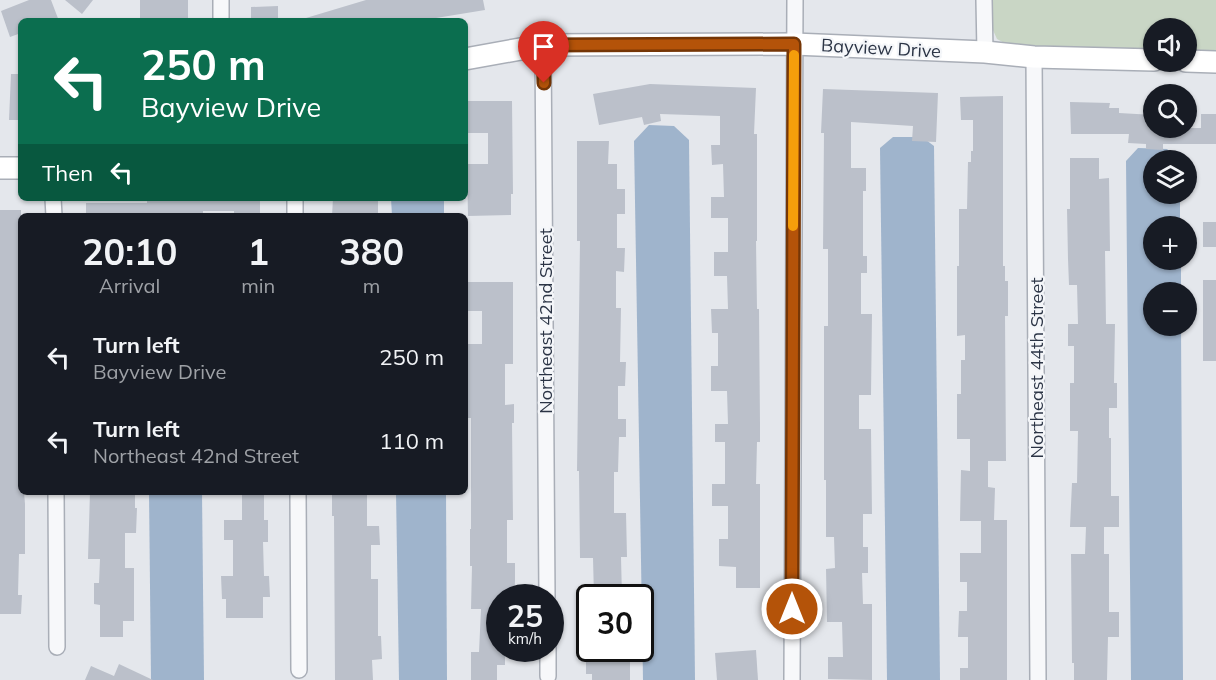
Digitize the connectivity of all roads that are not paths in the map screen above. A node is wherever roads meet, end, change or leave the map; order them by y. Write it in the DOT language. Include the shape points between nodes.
graph roads {
  1 [pos="221,0"];
  2 [pos="795,0"];
  3 [pos="984,0"];
  4 [pos="222,18"];
  5 [pos="794,44"];
  6 [pos="543,45"];
  7 [pos="985,52"];
  8 [pos="1034,57"];
  9 [pos="468,58"];
  10 [pos="1143,60"];
  11 [pos="1197,61"];
  12 [pos="1216,62"];
  13 [pos="0,168"];
  14 [pos="18,168"];
  15 [pos="56,495"];
  16 [pos="298,495"];
  17 [pos="547,584"];
  18 [pos="57,647"];
  19 [pos="548,662"];
  20 [pos="299,670"];
  21 [pos="548,676"];
  22 [pos="792,680"];
  23 [pos="1038,680"];
  1 -- 4 [label="street"];
  2 -- 5 [label="street"];
  3 -- 7 [label="street"];
  5 -- 6 [label="street, Bayview Drive"];
  5 -- 7 [label="street, Bayview Drive"];
  5 -- 22 [label="street"];
  6 -- 9 [label="street, Bayview Drive"];
  6 -- 17 [label="street, Northeast 42nd Street"];
  7 -- 8 [label="street, Bayview Drive"];
  8 -- 10 [label="street, Bayview Drive"];
  8 -- 23 [label="street, Northeast 44th Street"];
  11 -- 12 [label="street"];
  13 -- 14 [label="street"];
  15 -- 18 [label="street"];
  16 -- 20 [label="street"];
  19 -- 21 [label="street"];
}
